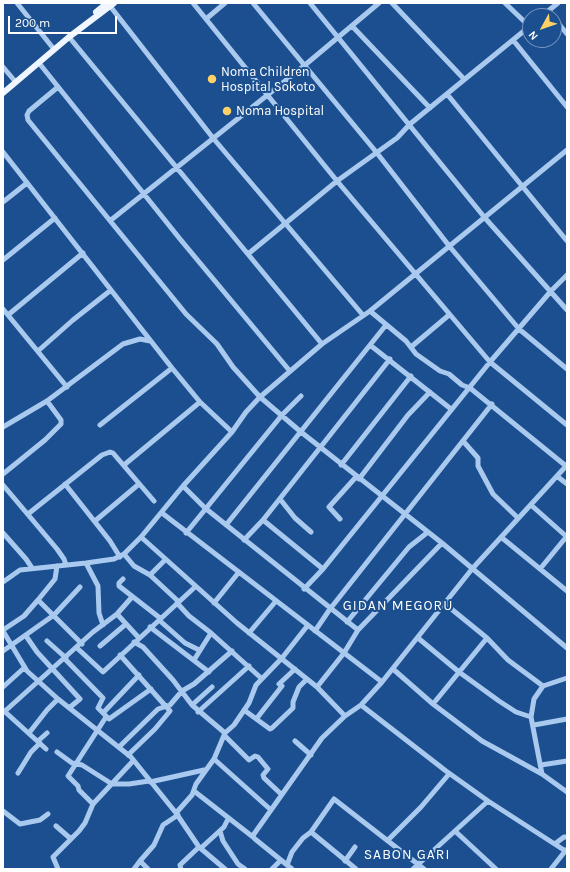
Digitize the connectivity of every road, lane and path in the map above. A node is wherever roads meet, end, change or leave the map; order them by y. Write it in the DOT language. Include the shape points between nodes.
graph roads {
  1 [pos="17,3"];
  2 [pos="193,3"];
  3 [pos="225,3"];
  4 [pos="253,3"];
  5 [pos="310,3"];
  6 [pos="379,3"];
  7 [pos="392,3"];
  8 [pos="505,3"];
  9 [pos="110,4"];
  10 [pos="206,19"];
  11 [pos="522,19"];
  12 [pos="352,26"];
  13 [pos="522,33"];
  14 [pos="69,37"];
  15 [pos="338,37"];
  16 [pos="513,40"];
  17 [pos="53,48"];
  18 [pos="39,63"];
  19 [pos="305,65"];
  20 [pos="3,67"];
  21 [pos="464,79"];
  22 [pos="14,80"];
  23 [pos="58,87"];
  24 [pos="3,90"];
  25 [pos="3,93"];
  26 [pos="266,94"];
  27 [pos="447,94"];
  28 [pos="567,107"];
  29 [pos="430,108"];
  30 [pos="410,124"];
  31 [pos="212,138"];
  32 [pos="567,150"];
  33 [pos="3,152"];
  34 [pos="377,153"];
  35 [pos="175,166"];
  36 [pos="337,181"];
  37 [pos="27,183"];
  38 [pos="522,187"];
  39 [pos="144,193"];
  40 [pos="3,202"];
  41 [pos="55,218"];
  42 [pos="485,218"];
  43 [pos="111,220"];
  44 [pos="284,223"];
  45 [pos="567,241"];
  46 [pos="450,247"];
  47 [pos="83,253"];
  48 [pos="248,254"];
  49 [pos="3,260"];
  50 [pos="416,274"];
  51 [pos="567,275"];
  52 [pos="111,290"];
  53 [pos="551,291"];
  54 [pos="3,309"];
  55 [pos="370,310"];
  56 [pos="567,310"];
  57 [pos="362,314"];
  58 [pos="8,315"];
  59 [pos="449,315"];
  60 [pos="386,325"];
  61 [pos="519,329"];
  62 [pos="150,341"];
  63 [pos="322,344"];
  64 [pos="370,345"];
  65 [pos="411,347"];
  66 [pos="38,351"];
  67 [pos="390,360"];
  68 [pos="490,362"];
  69 [pos="172,368"];
  70 [pos="567,369"];
  71 [pos="289,370"];
  72 [pos="411,376"];
  73 [pos="66,387"];
  74 [pos="470,388"];
  75 [pos="430,392"];
  76 [pos="301,396"];
  77 [pos="260,397"];
  78 [pos="47,401"];
  79 [pos="200,402"];
  80 [pos="492,404"];
  81 [pos="451,409"];
  82 [pos="282,415"];
  83 [pos="100,425"];
  84 [pos="567,425"];
  85 [pos="3,427"];
  86 [pos="232,432"];
  87 [pos="301,432"];
  88 [pos="463,441"];
  89 [pos="321,447"];
  90 [pos="342,465"];
  91 [pos="124,466"];
  92 [pos="567,466"];
  93 [pos="3,474"];
  94 [pos="558,477"];
  95 [pos="358,478"];
  96 [pos="65,484"];
  97 [pos="139,484"];
  98 [pos="567,484"];
  99 [pos="3,485"];
  100 [pos="183,486"];
  101 [pos="381,496"];
  102 [pos="280,499"];
  103 [pos="154,501"];
  104 [pos="531,505"];
  105 [pos="204,508"];
  106 [pos="162,513"];
  107 [pos="28,514"];
  108 [pos="404,515"];
  109 [pos="518,518"];
  110 [pos="264,520"];
  111 [pos="340,520"];
  112 [pos="95,521"];
  113 [pos="226,525"];
  114 [pos="186,532"];
  115 [pos="311,532"];
  116 [pos="428,532"];
  117 [pos="3,533"];
  118 [pos="567,536"];
  119 [pos="501,537"];
  120 [pos="141,538"];
  121 [pos="244,540"];
  122 [pos="442,543"];
  123 [pos="122,555"];
  124 [pos="165,560"];
  125 [pos="86,563"];
  126 [pos="66,565"];
  127 [pos="57,566"];
  128 [pos="32,568"];
  129 [pos="540,568"];
  130 [pos="323,569"];
  131 [pos="472,570"];
  132 [pos="239,572"];
  133 [pos="150,575"];
  134 [pos="123,579"];
  135 [pos="3,582"];
  136 [pos="80,587"];
  137 [pos="195,587"];
  138 [pos="304,588"];
  139 [pos="567,591"];
  140 [pos="132,597"];
  141 [pos="38,600"];
  142 [pos="276,601"];
  143 [pos="178,602"];
  144 [pos="214,603"];
  145 [pos="444,603"];
  146 [pos="330,609"];
  147 [pos="117,614"];
  148 [pos="54,615"];
  149 [pos="160,619"];
  150 [pos="347,622"];
  151 [pos="126,624"];
  152 [pos="104,625"];
  153 [pos="308,626"];
  154 [pos="150,627"];
  155 [pos="3,630"];
  156 [pos="358,630"];
  157 [pos="315,631"];
  158 [pos="211,632"];
  159 [pos="249,633"];
  160 [pos="26,636"];
  161 [pos="139,638"];
  162 [pos="418,638"];
  163 [pos="487,638"];
  164 [pos="47,641"];
  165 [pos="134,642"];
  166 [pos="12,645"];
  167 [pos="80,646"];
  168 [pos="100,646"];
  169 [pos="566,646"];
  170 [pos="199,650"];
  171 [pos="3,651"];
  172 [pos="232,651"];
  173 [pos="344,652"];
  174 [pos="120,655"];
  175 [pos="66,658"];
  176 [pos="282,658"];
  177 [pos="194,660"];
  178 [pos="249,666"];
  179 [pos="24,668"];
  180 [pos="53,669"];
  181 [pos="295,669"];
  182 [pos="393,670"];
  183 [pos="208,672"];
  184 [pos="459,672"];
  185 [pos="139,675"];
  186 [pos="261,678"];
  187 [pos="307,678"];
  188 [pos="567,678"];
  189 [pos="38,682"];
  190 [pos="382,682"];
  191 [pos="543,686"];
  192 [pos="3,687"];
  193 [pos="317,687"];
  194 [pos="212,688"];
  195 [pos="152,689"];
  196 [pos="182,691"];
  197 [pos="58,699"];
  198 [pos="433,704"];
  199 [pos="192,705"];
  200 [pos="361,705"];
  201 [pos="168,707"];
  202 [pos="68,708"];
  203 [pos="244,710"];
  204 [pos="4,711"];
  205 [pos="198,712"];
  206 [pos="104,715"];
  207 [pos="345,716"];
  208 [pos="532,717"];
  209 [pos="257,718"];
  210 [pos="567,719"];
  211 [pos="534,725"];
  212 [pos="97,731"];
  213 [pos="29,733"];
  214 [pos="47,733"];
  215 [pos="225,735"];
  216 [pos="295,741"];
  217 [pos="39,742"];
  218 [pos="119,747"];
  219 [pos="46,749"];
  220 [pos="57,752"];
  221 [pos="311,754"];
  222 [pos="128,755"];
  223 [pos="214,759"];
  224 [pos="133,760"];
  225 [pos="567,761"];
  226 [pos="76,764"];
  227 [pos="541,765"];
  228 [pos="204,770"];
  229 [pos="18,773"];
  230 [pos="449,774"];
  231 [pos="542,774"];
  232 [pos="150,781"];
  233 [pos="112,784"];
  234 [pos="194,791"];
  235 [pos="567,792"];
  236 [pos="281,794"];
  237 [pos="488,801"];
  238 [pos="93,804"];
  239 [pos="271,810"];
  240 [pos="3,811"];
  241 [pos="48,814"];
  242 [pos="177,814"];
  243 [pos="228,819"];
  244 [pos="56,826"];
  245 [pos="220,831"];
  246 [pos="455,831"];
  247 [pos="311,832"];
  248 [pos="253,837"];
  249 [pos="567,837"];
  250 [pos="71,839"];
  251 [pos="388,840"];
  252 [pos="556,843"];
  253 [pos="355,847"];
  254 [pos="200,848"];
  255 [pos="566,851"];
  256 [pos="140,861"];
  257 [pos="280,861"];
  258 [pos="345,861"];
  259 [pos="418,864"];
  260 [pos="287,865"];
  261 [pos="58,869"];
  262 [pos="134,869"];
  263 [pos="148,869"];
  264 [pos="180,869"];
  265 [pos="225,869"];
  266 [pos="245,869"];
  267 [pos="272,869"];
  268 [pos="292,869"];
  269 [pos="356,869"];
  270 [pos="413,869"];
  271 [pos="424,869"];
  272 [pos="496,869"];
  273 [pos="551,869"];
  1 -- 17 [label="street"];
  2 -- 10 [label="street"];
  3 -- 10 [label="street"];
  4 -- 19 [label="street"];
  5 -- 15 [label="street"];
  6 -- 12 [label="street"];
  7 -- 21 [label="street"];
  8 -- 11 [label="street"];
  9 -- 14 [label="main road"];
  9 -- 17 [label="main road"];
  9 -- 31 [label="street"];
  10 -- 26 [label="street"];
  12 -- 15 [label="street"];
  12 -- 29 [label="street"];
  13 -- 16 [label="street"];
  14 -- 18 [label="main road"];
  14 -- 35 [label="street"];
  15 -- 19 [label="street"];
  15 -- 30 [label="street"];
  16 -- 21 [label="street"];
  16 -- 28 [label="street"];
  17 -- 22 [label="main road"];
  18 -- 23 [label="street"];
  18 -- 25 [label="main road"];
  19 -- 26 [label="street"];
  19 -- 34 [label="street"];
  20 -- 22 [label="street"];
  21 -- 27 [label="street"];
  22 -- 24 [label="main road"];
  23 -- 39 [label="street"];
  23 -- 43 [label="street" via="29,111 28,120"];
  26 -- 31 [label="street"];
  26 -- 36 [label="street"];
  27 -- 29 [label="street"];
  27 -- 38 [label="street"];
  29 -- 30 [label="street"];
  30 -- 34 [label="street"];
  30 -- 42 [label="street"];
  31 -- 35 [label="street"];
  31 -- 44 [label="street"];
  32 -- 38 [label="street"];
  33 -- 37 [label="street"];
  34 -- 36 [label="street"];
  34 -- 46 [label="street"];
  35 -- 39 [label="street"];
  35 -- 48 [label="street"];
  36 -- 44 [label="street"];
  36 -- 50 [label="street"];
  37 -- 40 [label="street"];
  37 -- 41 [label="street"];
  38 -- 42 [label="street"];
  38 -- 45 [label="street"];
  39 -- 43 [label="street"];
  39 -- 71 [label="street"];
  41 -- 47 [label="street"];
  41 -- 49 [label="street"];
  42 -- 46 [label="street"];
  42 -- 53 [label="street"];
  43 -- 77 [label="street" via="186,314 217,344 233,367"];
  44 -- 48 [label="street"];
  44 -- 57 [label="street"];
  46 -- 50 [label="street"];
  46 -- 61 [label="street"];
  47 -- 52 [label="street"];
  47 -- 58 [label="street"];
  48 -- 63 [label="street"];
  50 -- 55 [label="street"];
  50 -- 59 [label="street"];
  51 -- 53 [label="street"];
  52 -- 62 [label="street"];
  52 -- 66 [label="street"];
  53 -- 56 [label="street"];
  53 -- 61 [label="street"];
  54 -- 58 [label="street"];
  55 -- 57 [label="street"];
  55 -- 60 [label="street"];
  57 -- 63 [label="street"];
  58 -- 66 [label="street"];
  59 -- 65 [label="street"];
  59 -- 68 [label="street"];
  60 -- 64 [label="street"];
  60 -- 65 [label="street"];
  61 -- 68 [label="street"];
  61 -- 70 [label="street"];
  62 -- 69 [label="street"];
  62 -- 73 [label="street" via="140,339 123,344"];
  63 -- 71 [label="street"];
  64 -- 67 [label="street"];
  64 -- 87 [label="street"];
  65 -- 74 [label="street" via="416,354 440,371"];
  66 -- 73 [label="street"];
  67 -- 72 [label="street"];
  67 -- 89 [label="street"];
  68 -- 74 [label="street"];
  68 -- 84 [label="street"];
  69 -- 79 [label="street"];
  69 -- 83 [label="street"];
  71 -- 77 [label="street"];
  72 -- 75 [label="street"];
  72 -- 90 [label="street"];
  73 -- 78 [label="street"];
  74 -- 80 [label="street"];
  74 -- 81 [label="street"];
  75 -- 81 [label="street"];
  75 -- 95 [label="street" via="408,415"];
  76 -- 82 [label="street"];
  77 -- 82 [label="street"];
  77 -- 86 [label="street"];
  78 -- 85 [label="street"];
  78 -- 93 [label="street" via="61,420 61,424"];
  79 -- 86 [label="street"];
  79 -- 91 [label="street"];
  80 -- 88 [label="street"];
  80 -- 92 [label="street"];
  81 -- 101 [label="street"];
  82 -- 87 [label="street"];
  82 -- 105 [label="street"];
  86 -- 100 [label="street"];
  87 -- 89 [label="street"];
  87 -- 113 [label="street"];
  88 -- 108 [label="street"];
  88 -- 109 [label="street" via="478,458 478,466 493,494"];
  89 -- 90 [label="street"];
  89 -- 102 [label="street"];
  90 -- 95 [label="street"];
  91 -- 96 [label="street" via="113,453 107,452"];
  91 -- 97 [label="street"];
  92 -- 94 [label="street"];
  94 -- 98 [label="street"];
  94 -- 104 [label="street"];
  95 -- 101 [label="street"];
  95 -- 111 [label="street" via="329,508"];
  96 -- 107 [label="street"];
  96 -- 112 [label="street"];
  97 -- 103 [label="street"];
  97 -- 112 [label="street"];
  99 -- 107 [label="street"];
  100 -- 105 [label="street"];
  100 -- 106 [label="street"];
  101 -- 108 [label="street"];
  101 -- 130 [label="street"];
  102 -- 110 [label="street"];
  102 -- 115 [label="street" via="295,518"];
  104 -- 109 [label="street"];
  104 -- 118 [label="street"];
  105 -- 113 [label="street"];
  105 -- 114 [label="street"];
  106 -- 114 [label="street"];
  106 -- 120 [label="street"];
  107 -- 126 [label="street" via="57,549"];
  108 -- 116 [label="street"];
  108 -- 146 [label="street"];
  109 -- 119 [label="street"];
  110 -- 121 [label="street"];
  110 -- 130 [label="street"];
  112 -- 123 [label="street"];
  113 -- 121 [label="street"];
  114 -- 132 [label="street"];
  116 -- 122 [label="street"];
  116 -- 150 [label="street" via="408,547"];
  117 -- 128 [label="street"];
  118 -- 129 [label="street"];
  119 -- 129 [label="street"];
  119 -- 131 [label="street"];
  120 -- 123 [label="street"];
  120 -- 124 [label="street"];
  121 -- 138 [label="street"];
  122 -- 131 [label="street"];
  122 -- 156 [label="street"];
  123 -- 125 [label="street"];
  123 -- 133 [label="street" via="136,568"];
  124 -- 133 [label="street"];
  124 -- 137 [label="street"];
  125 -- 126 [label="street"];
  125 -- 152 [label="street" via="98,586 99,613"];
  126 -- 127 [label="street"];
  127 -- 128 [label="street"];
  127 -- 141 [label="street" via="55,579"];
  128 -- 135 [label="street" via="20,570"];
  129 -- 139 [label="street"];
  130 -- 138 [label="street"];
  131 -- 145 [label="street"];
  131 -- 169 [label="street"];
  132 -- 142 [label="street"];
  132 -- 144 [label="street"];
  133 -- 143 [label="street"];
  134 -- 140 [label="street" via="118,584"];
  136 -- 148 [label="street"];
  137 -- 143 [label="street"];
  137 -- 144 [label="street"];
  138 -- 146 [label="street"];
  140 -- 147 [label="street"];
  140 -- 149 [label="street"];
  141 -- 148 [label="street"];
  141 -- 155 [label="street" via="24,616"];
  142 -- 153 [label="street"];
  142 -- 159 [label="street"];
  143 -- 149 [label="street"];
  143 -- 158 [label="street" via="189,616"];
  144 -- 159 [label="street"];
  145 -- 162 [label="street"];
  145 -- 163 [label="street"];
  146 -- 150 [label="street"];
  146 -- 157 [label="street"];
  147 -- 151 [label="street"];
  147 -- 152 [label="street"];
  148 -- 160 [label="street"];
  148 -- 167 [label="street"];
  149 -- 154 [label="street"];
  149 -- 170 [label="street" via="185,643"];
  150 -- 156 [label="street"];
  151 -- 161 [label="street"];
  151 -- 168 [label="street"];
  152 -- 167 [label="street"];
  153 -- 157 [label="street"];
  153 -- 176 [label="street"];
  154 -- 161 [label="street"];
  154 -- 177 [label="street"];
  155 -- 166 [label="street"];
  156 -- 173 [label="street"];
  157 -- 173 [label="street"];
  158 -- 170 [label="street"];
  158 -- 172 [label="street"];
  159 -- 176 [label="street"];
  160 -- 166 [label="street"];
  160 -- 180 [label="street"];
  161 -- 165 [label="street"];
  162 -- 182 [label="street"];
  162 -- 184 [label="street"];
  163 -- 184 [label="street"];
  163 -- 191 [label="street" via="508,660"];
  164 -- 175 [label="street"];
  165 -- 174 [label="street"];
  165 -- 196 [label="street" via="142,647"];
  166 -- 171 [label="street"];
  166 -- 179 [label="street"];
  167 -- 174 [label="street" via="103,672"];
  167 -- 175 [label="street"];
  170 -- 177 [label="street"];
  172 -- 178 [label="street"];
  172 -- 183 [label="street"];
  173 -- 190 [label="street"];
  173 -- 193 [label="street"];
  174 -- 185 [label="street"];
  175 -- 180 [label="street"];
  175 -- 206 [label="street" via="103,698 98,708"];
  176 -- 181 [label="street"];
  176 -- 186 [label="street"];
  177 -- 183 [label="street"];
  178 -- 186 [label="street"];
  178 -- 205 [label="street"];
  179 -- 189 [label="street"];
  179 -- 192 [label="street"];
  180 -- 189 [label="street"];
  180 -- 202 [label="street" via="80,699"];
  181 -- 187 [label="street"];
  181 -- 209 [label="street" via="279,684 282,686"];
  182 -- 190 [label="street"];
  182 -- 198 [label="street"];
  183 -- 196 [label="street"];
  184 -- 198 [label="street"];
  184 -- 208 [label="street" via="516,712"];
  185 -- 195 [label="street"];
  185 -- 206 [label="street"];
  186 -- 203 [label="street"];
  187 -- 193 [label="street"];
  187 -- 209 [label="street" via="299,687 293,708 280,722 270,729"];
  188 -- 191 [label="street"];
  189 -- 197 [label="street"];
  189 -- 204 [label="street"];
  190 -- 200 [label="street"];
  191 -- 208 [label="street" via="534,699"];
  193 -- 207 [label="street"];
  194 -- 199 [label="street"];
  195 -- 201 [label="street"];
  195 -- 206 [label="street" via="112,718"];
  196 -- 199 [label="street"];
  196 -- 201 [label="street"];
  197 -- 202 [label="street"];
  197 -- 213 [label="street"];
  198 -- 231 [label="street" via="482,740"];
  199 -- 205 [label="street"];
  200 -- 207 [label="street"];
  200 -- 230 [label="street"];
  201 -- 218 [label="street" via="158,709"];
  201 -- 222 [label="street" via="170,711 155,729"];
  202 -- 212 [label="street"];
  203 -- 209 [label="street"];
  203 -- 215 [label="street"];
  204 -- 213 [label="street"];
  205 -- 215 [label="street"];
  206 -- 212 [label="street"];
  207 -- 221 [label="street" via="322,738"];
  208 -- 211 [label="street"];
  210 -- 211 [label="street"];
  211 -- 227 [label="street"];
  212 -- 218 [label="street"];
  212 -- 226 [label="street"];
  213 -- 217 [label="street"];
  214 -- 217 [label="street"];
  215 -- 223 [label="street"];
  215 -- 236 [label="street" via="250,760 258,757 268,769 264,778"];
  216 -- 221 [label="street"];
  217 -- 219 [label="street"];
  217 -- 229 [label="street"];
  218 -- 222 [label="street"];
  220 -- 226 [label="street"];
  221 -- 236 [label="street"];
  222 -- 224 [label="street"];
  223 -- 228 [label="street"];
  223 -- 239 [label="street"];
  224 -- 232 [label="street"];
  224 -- 233 [label="street"];
  225 -- 227 [label="street"];
  226 -- 233 [label="street" via="82,765"];
  226 -- 238 [label="street" via="68,776"];
  227 -- 231 [label="street"];
  228 -- 232 [label="street"];
  228 -- 234 [label="street"];
  230 -- 237 [label="street"];
  230 -- 251 [label="street"];
  231 -- 235 [label="street"];
  232 -- 233 [label="street"];
  232 -- 242 [label="street"];
  233 -- 238 [label="street"];
  234 -- 242 [label="street"];
  234 -- 243 [label="street"];
  236 -- 239 [label="street"];
  237 -- 246 [label="street"];
  237 -- 252 [label="street"];
  238 -- 250 [label="street" via="85,823"];
  239 -- 248 [label="street"];
  240 -- 241 [label="street" via="20,824 40,820"];
  242 -- 254 [label="street"];
  242 -- 256 [label="street" via="163,825 154,845"];
  243 -- 245 [label="street"];
  243 -- 248 [label="street"];
  244 -- 250 [label="street"];
  245 -- 254 [label="street"];
  245 -- 266 [label="street" via="238,864"];
  246 -- 259 [label="street"];
  246 -- 272 [label="street"];
  247 -- 251 [label="street" via="334,799"];
  247 -- 258 [label="street"];
  247 -- 260 [label="street" via="295,848"];
  248 -- 257 [label="street"];
  249 -- 252 [label="street"];
  250 -- 261 [label="street" via="53,857"];
  251 -- 259 [label="street"];
  252 -- 255 [label="street"];
  253 -- 258 [label="street"];
  254 -- 264 [label="street" via="180,865"];
  254 -- 265 [label="street"];
  255 -- 273 [label="street"];
  256 -- 262 [label="street"];
  256 -- 263 [label="street"];
  257 -- 260 [label="street"];
  257 -- 267 [label="street"];
  258 -- 269 [label="street"];
  259 -- 270 [label="street"];
  259 -- 271 [label="street"];
  260 -- 268 [label="street"];
}
